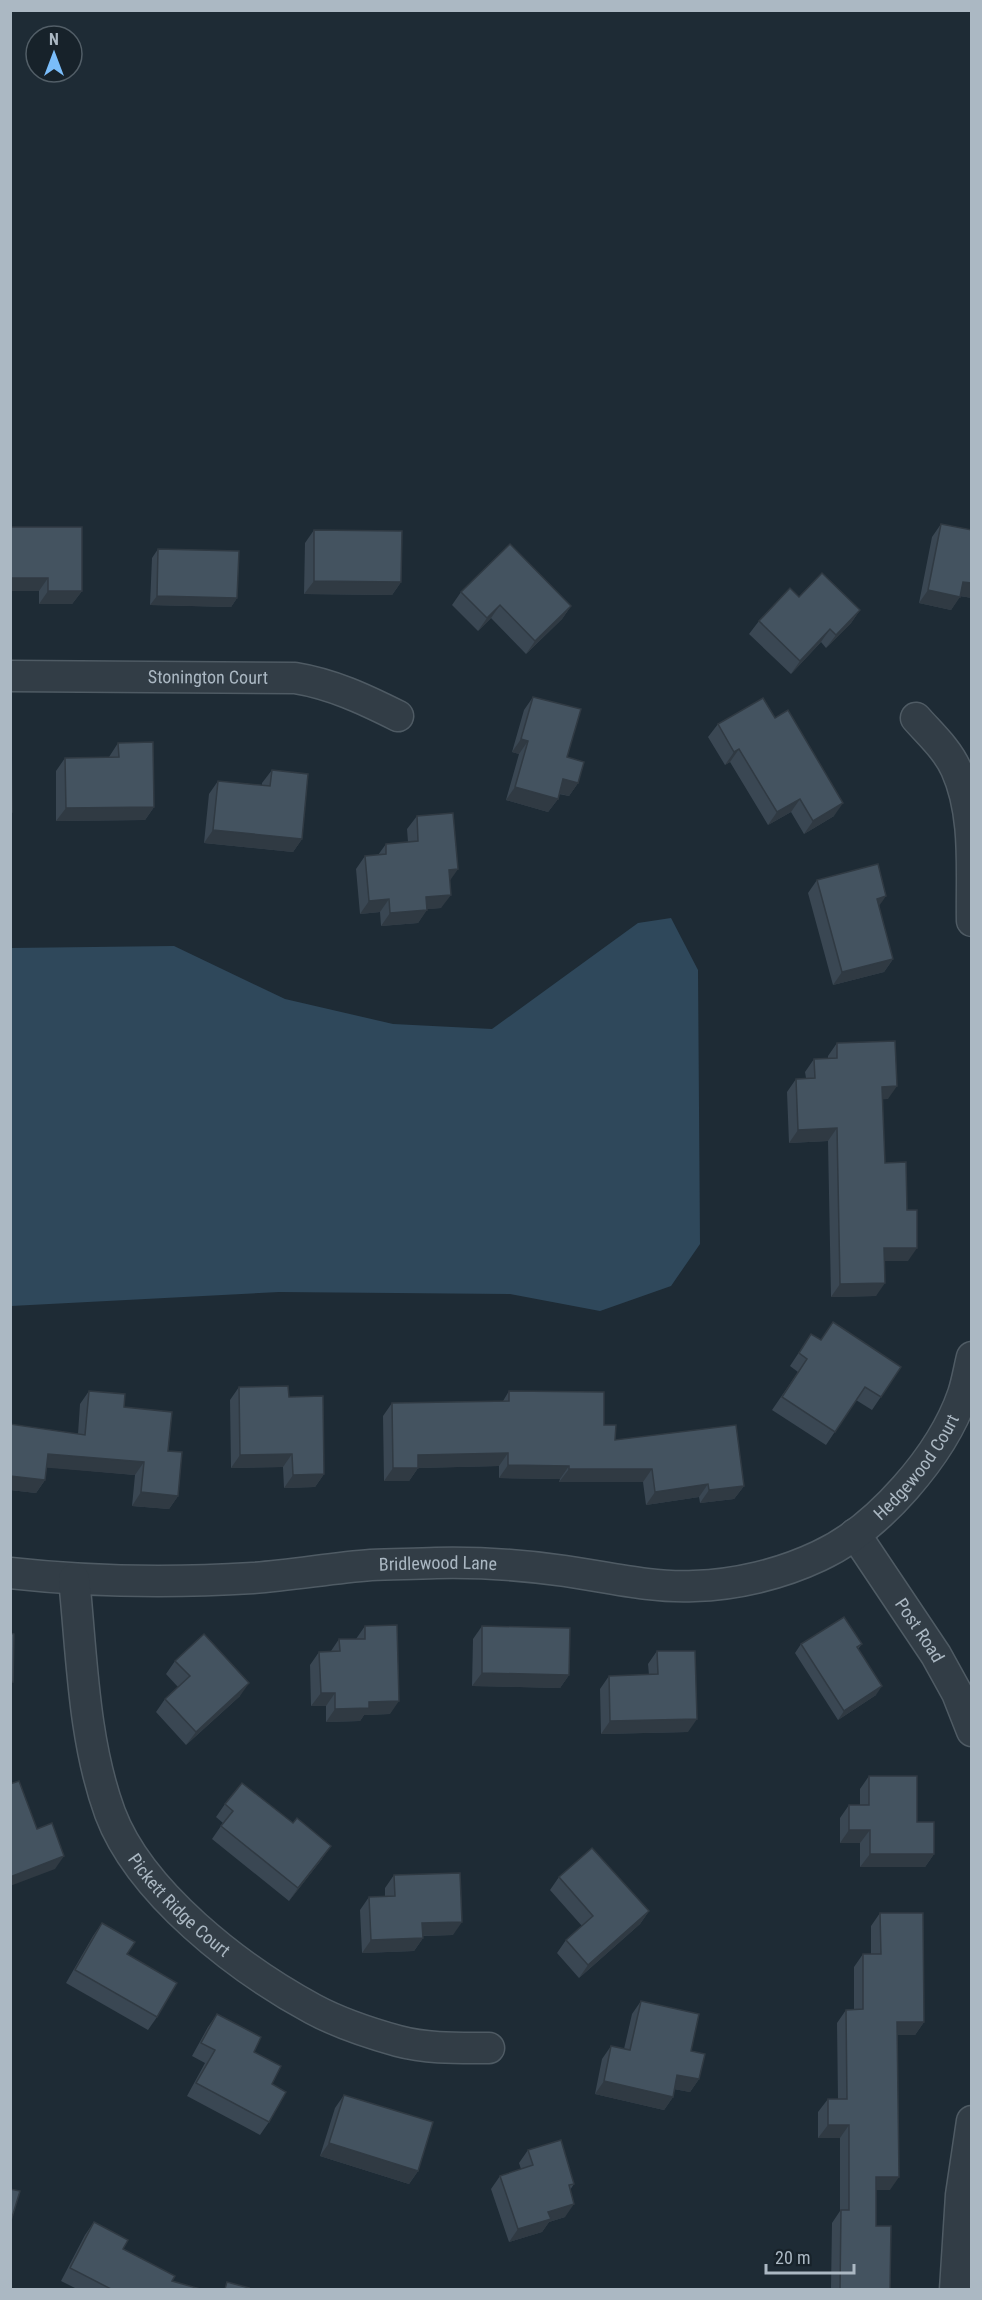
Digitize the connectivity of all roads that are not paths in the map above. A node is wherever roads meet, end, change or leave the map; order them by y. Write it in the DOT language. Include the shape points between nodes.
graph roads {
  1 [pos="10,676"];
  2 [pos="398,716"];
  3 [pos="916,718"];
  4 [pos="972,921"];
  5 [pos="972,1357"];
  6 [pos="855,1534"];
  7 [pos="10,1573"];
  8 [pos="74,1579"];
  9 [pos="972,1731"];
  10 [pos="489,2048"];
  11 [pos="972,2121"];
  12 [pos="955,2289"];
  1 -- 2 [label="street, Stonington Court" via="295,678 324,683"];
  3 -- 4 [label="street" via="945,750 966,797"];
  5 -- 6 [label="street, Hedgewood Court" via="963,1394 931,1454 891,1502"];
  6 -- 8 [label="street, Bridlewood Lane" via="819,1556 762,1576 693,1587 652,1585 561,1570 442,1563 371,1565 254,1578"];
  6 -- 9 [label="street, Post Road" via="936,1655"];
  7 -- 8 [label="street, Bridlewood Lane"];
  8 -- 10 [label="street, Pickett Ridge Court" via="88,1721 99,1778 124,1842 158,1890 229,1952 314,2009 400,2042 441,2049"];
  11 -- 12 [label="street" via="961,2195"];
}
